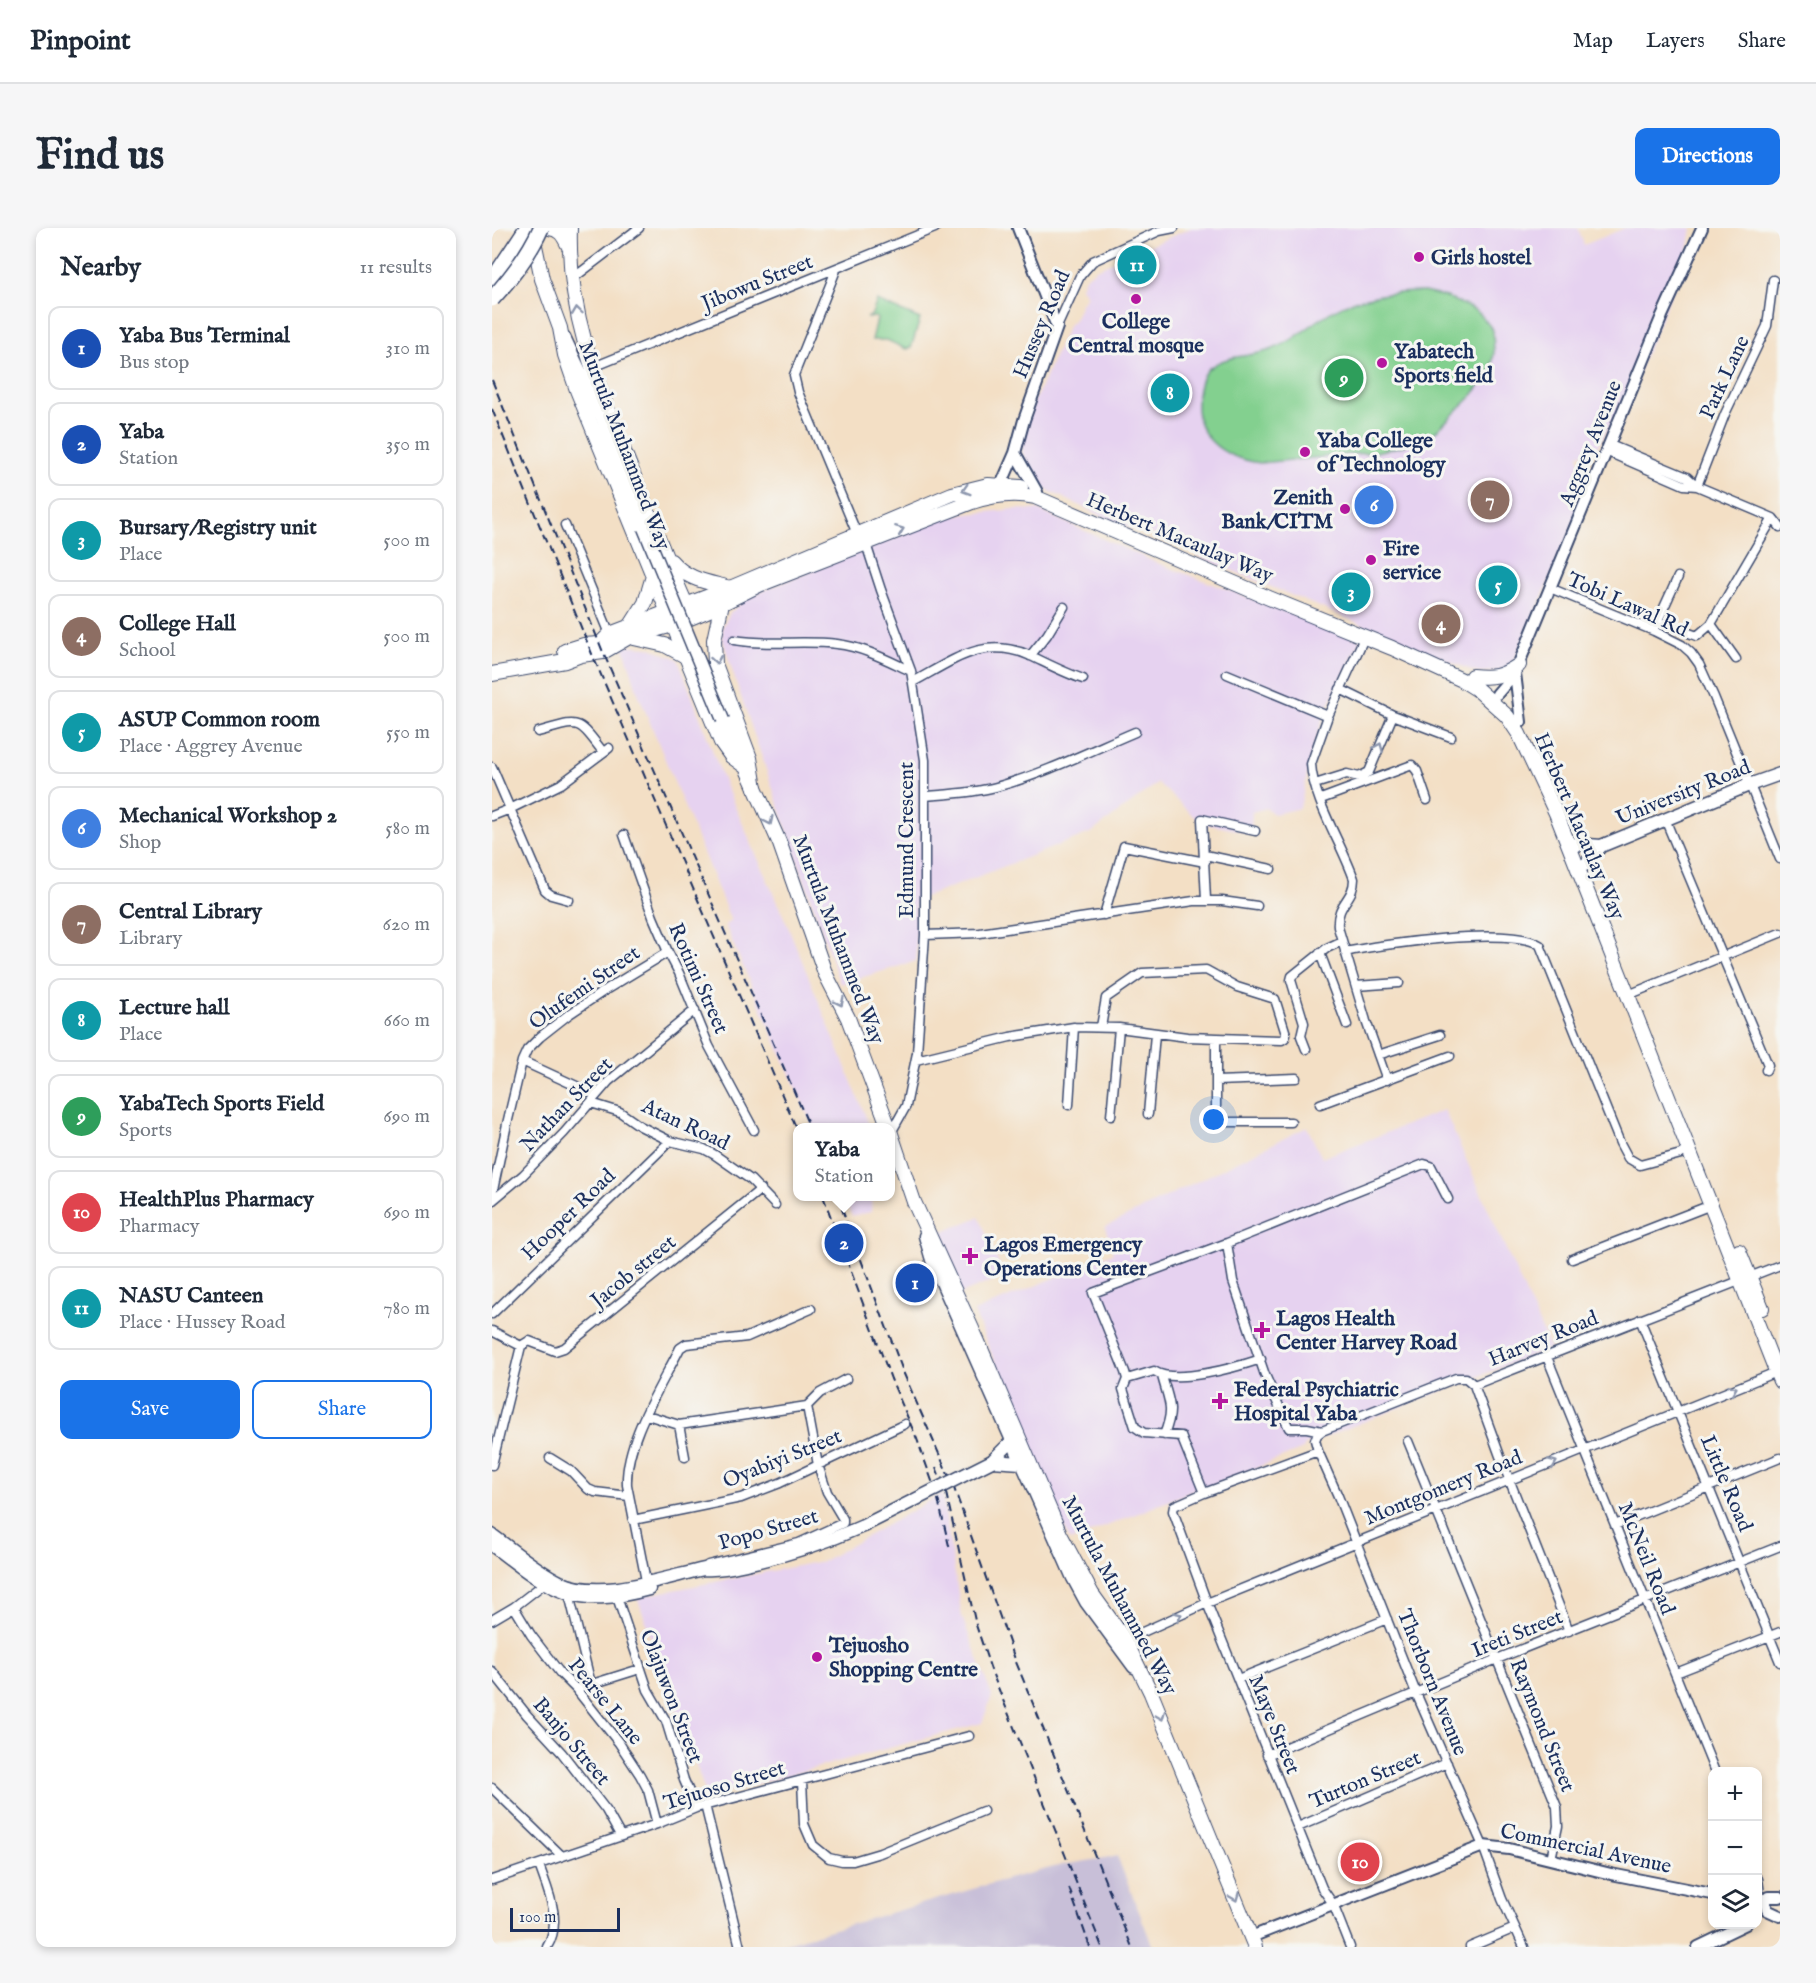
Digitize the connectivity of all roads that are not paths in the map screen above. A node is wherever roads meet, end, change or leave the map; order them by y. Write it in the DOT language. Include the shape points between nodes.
graph roads {
  1 [pos="548,228"];
  2 [pos="570,228"];
  3 [pos="639,228"];
  4 [pos="935,228"];
  5 [pos="1018,228"];
  6 [pos="1174,228"];
  7 [pos="1702,228"];
  8 [pos="1158,230"];
  9 [pos="533,231"];
  10 [pos="570,249"];
  11 [pos="836,270"];
  12 [pos="572,279"];
  13 [pos="1773,280"];
  14 [pos="492,281"];
  15 [pos="492,299"];
  16 [pos="1057,327"];
  17 [pos="591,368"];
  18 [pos="597,421"];
  19 [pos="1609,448"];
  20 [pos="1015,453"];
  21 [pos="1001,485"];
  22 [pos="1697,486"];
  23 [pos="1037,492"];
  24 [pos="1773,518"];
  25 [pos="565,525"];
  26 [pos="1780,527"];
  27 [pos="862,539"];
  28 [pos="665,553"];
  29 [pos="653,576"];
  30 [pos="1678,577"];
  31 [pos="737,582"];
  32 [pos="1550,588"];
  33 [pos="722,603"];
  34 [pos="1064,607"];
  35 [pos="689,611"];
  36 [pos="670,618"];
  37 [pos="1711,624"];
  38 [pos="1655,626"];
  39 [pos="630,632"];
  40 [pos="610,634"];
  41 [pos="1365,636"];
  42 [pos="734,640"];
  43 [pos="1030,656"];
  44 [pos="687,657"];
  45 [pos="1736,658"];
  46 [pos="492,664"];
  47 [pos="1517,669"];
  48 [pos="912,671"];
  49 [pos="492,674"];
  50 [pos="1227,674"];
  51 [pos="1472,675"];
  52 [pos="1083,679"];
  53 [pos="913,682"];
  54 [pos="1340,689"];
  55 [pos="1497,694"];
  56 [pos="1393,715"];
  57 [pos="1328,716"];
  58 [pos="1521,722"];
  59 [pos="538,732"];
  60 [pos="1135,732"];
  61 [pos="1451,737"];
  62 [pos="492,767"];
  63 [pos="746,767"];
  64 [pos="1780,774"];
  65 [pos="1315,784"];
  66 [pos="1749,784"];
  67 [pos="754,788"];
  68 [pos="926,796"];
  69 [pos="1321,799"];
  70 [pos="1428,800"];
  71 [pos="510,809"];
  72 [pos="492,816"];
  73 [pos="1665,819"];
  74 [pos="1254,831"];
  75 [pos="624,835"];
  76 [pos="1576,844"];
  77 [pos="1601,846"];
  78 [pos="1205,858"];
  79 [pos="1780,859"];
  80 [pos="1585,866"];
  81 [pos="1271,869"];
  82 [pos="569,900"];
  83 [pos="1206,900"];
  84 [pos="1257,906"];
  85 [pos="1104,915"];
  86 [pos="1780,933"];
  87 [pos="925,935"];
  88 [pos="1342,941"];
  89 [pos="668,952"];
  90 [pos="1345,952"];
  91 [pos="1320,953"];
  92 [pos="1723,957"];
  93 [pos="1399,983"];
  94 [pos="1356,986"];
  95 [pos="1633,993"];
  96 [pos="695,1010"];
  97 [pos="1347,1025"];
  98 [pos="1074,1027"];
  99 [pos="1101,1028"];
  100 [pos="1119,1028"];
  101 [pos="1155,1034"];
  102 [pos="1440,1035"];
  103 [pos="1216,1038"];
  104 [pos="1306,1049"];
  105 [pos="1378,1055"];
  106 [pos="1450,1056"];
  107 [pos="916,1060"];
  108 [pos="522,1061"];
  109 [pos="1766,1070"];
  110 [pos="1296,1078"];
  111 [pos="1387,1080"];
  112 [pos="1216,1081"];
  113 [pos="596,1095"];
  114 [pos="591,1103"];
  115 [pos="1320,1104"];
  116 [pos="1069,1105"];
  117 [pos="1148,1114"];
  118 [pos="1111,1116"];
  119 [pos="1291,1122"];
  120 [pos="888,1123"];
  121 [pos="895,1126"];
  122 [pos="754,1130"];
  123 [pos="670,1141"];
  124 [pos="895,1144"];
  125 [pos="1689,1148"];
  126 [pos="761,1190"];
  127 [pos="492,1196"];
  128 [pos="1448,1199"];
  129 [pos="492,1201"];
  130 [pos="914,1202"];
  131 [pos="775,1205"];
  132 [pos="1711,1205"];
  133 [pos="1227,1243"];
  134 [pos="1572,1259"];
  135 [pos="1780,1265"];
  136 [pos="1746,1280"];
  137 [pos="811,1309"];
  138 [pos="492,1314"];
  139 [pos="1640,1319"];
  140 [pos="492,1331"];
  141 [pos="521,1346"];
  142 [pos="1780,1356"];
  143 [pos="1547,1357"];
  144 [pos="1261,1359"];
  145 [pos="1162,1376"];
  146 [pos="1778,1376"];
  147 [pos="846,1379"];
  148 [pos="1127,1379"];
  149 [pos="1474,1385"];
  150 [pos="807,1406"];
  151 [pos="1677,1412"];
  152 [pos="647,1414"];
  153 [pos="905,1424"];
  154 [pos="679,1425"];
  155 [pos="1322,1431"];
  156 [pos="1164,1435"];
  157 [pos="1408,1440"];
  158 [pos="1012,1441"];
  159 [pos="1584,1450"];
  160 [pos="1318,1451"];
  161 [pos="685,1457"];
  162 [pos="550,1458"];
  163 [pos="1780,1458"];
  164 [pos="992,1461"];
  165 [pos="1021,1463"];
  166 [pos="492,1465"];
  167 [pos="818,1465"];
  168 [pos="1509,1480"];
  169 [pos="1708,1486"];
  170 [pos="1204,1493"];
  171 [pos="629,1496"];
  172 [pos="1436,1511"];
  173 [pos="633,1520"];
  174 [pos="1615,1525"];
  175 [pos="492,1535"];
  176 [pos="1356,1542"];
  177 [pos="492,1545"];
  178 [pos="1780,1546"];
  179 [pos="1740,1562"];
  180 [pos="722,1569"];
  181 [pos="688,1573"];
  182 [pos="545,1583"];
  183 [pos="647,1586"];
  184 [pos="569,1594"];
  185 [pos="616,1597"];
  186 [pos="1645,1600"];
  187 [pos="1207,1603"];
  188 [pos="514,1607"];
  189 [pos="1387,1619"];
  190 [pos="492,1620"];
  191 [pos="1569,1631"];
  192 [pos="1780,1632"];
  193 [pos="1770,1636"];
  194 [pos="1125,1640"];
  195 [pos="1497,1659"];
  196 [pos="1780,1662"];
  197 [pos="640,1669"];
  198 [pos="492,1671"];
  199 [pos="1676,1673"];
  200 [pos="1238,1679"];
  201 [pos="591,1684"];
  202 [pos="576,1689"];
  203 [pos="1151,1693"];
  204 [pos="1416,1693"];
  205 [pos="969,1736"];
  206 [pos="1268,1755"];
  207 [pos="1447,1763"];
  208 [pos="1713,1767"];
  209 [pos="802,1781"];
  210 [pos="492,1788"];
  211 [pos="700,1807"];
  212 [pos="983,1810"];
  213 [pos="657,1824"];
  214 [pos="1298,1827"];
  215 [pos="620,1835"];
  216 [pos="1483,1846"];
  217 [pos="562,1856"];
  218 [pos="1551,1859"];
  219 [pos="539,1865"];
  220 [pos="492,1880"];
  221 [pos="1708,1893"];
  222 [pos="1780,1897"];
  223 [pos="1762,1902"];
  224 [pos="1333,1904"];
  225 [pos="1762,1906"];
  226 [pos="1780,1916"];
  227 [pos="1515,1928"];
  228 [pos="1736,1929"];
  229 [pos="1253,1942"];
  230 [pos="547,1947"];
  231 [pos="740,1947"];
  232 [pos="1350,1947"];
  233 [pos="1470,1947"];
  234 [pos="1524,1947"];
  235 [pos="1698,1947"];
  1 -- 9 [label="main road"];
  1 -- 10 [label="main road" via="563,235"];
  2 -- 10 [label="main road, Murtula Muhammed Way"];
  3 -- 12 [label="street"];
  4 -- 11 [label="street, Jibowu Street"];
  5 -- 16 [label="street"];
  6 -- 8 [label="street, Hussey Road"];
  7 -- 19 [label="street, Aggrey Avenue"];
  8 -- 16 [label="street, Hussey Road" via="1086,267"];
  9 -- 14 [label="highway"];
  9 -- 15 [label="highway, bridge" via="527,255"];
  9 -- 18 [label="main road, Murtula Muhammed Way" via="542,279 560,328 565,355"];
  10 -- 12 [label="main road, Murtula Muhammed Way"];
  11 -- 17 [label="street, Jibowu Street"];
  11 -- 27 [label="street, Edmund Crescent" via="794,375"];
  17 -- 12 [label="main road, Murtula Muhammed Way, one-way" via="578,323"];
  13 -- 22 [label="street, Park Lane" via="1767,326 1725,414"];
  16 -- 20 [label="street, Hussey Road"];
  17 -- 28 [label="main road, Murtula Muhammed Way"];
  18 -- 29 [label="main road, Murtula Muhammed Way"];
  18 -- 63 [label="main road, Murtula Muhammed Way, bridge"];
  19 -- 22 [label="street" via="1687,477"];
  19 -- 32 [label="street, Aggrey Avenue"];
  20 -- 21 [label="street, Hussey Road"];
  20 -- 23 [label="street"];
  21 -- 23 [label="main road, Herbert Macaulay Way"];
  21 -- 27 [label="main road, Herbert Macaulay Way, one-way" via="952,494"];
  22 -- 24 [label="street"];
  23 -- 51 [label="main road, Herbert Macaulay Way"];
  24 -- 26 [label="street"];
  24 -- 37 [label="street"];
  25 -- 40 [label="street"];
  27 -- 31 [label="main road, Herbert Macaulay Way"];
  27 -- 33 [label="main road, Herbert Macaulay Way"];
  27 -- 41 [label="main road, Herbert Macaulay Way, one-way" via="984,498 1021,494"];
  27 -- 48 [label="street, Edmund Crescent"];
  28 -- 31 [label="main road" via="685,574 706,583"];
  28 -- 35 [label="main road, Murtula Muhammed Way"];
  29 -- 36 [label="main road, Murtula Muhammed Way"];
  29 -- 39 [label="main road"];
  30 -- 38 [label="street"];
  31 -- 35 [label="main road, Herbert Macaulay Way"];
  32 -- 38 [label="street, Tobi Lawal Rd"];
  32 -- 47 [label="street, Aggrey Avenue"];
  33 -- 35 [label="main road, Herbert Macaulay Way"];
  33 -- 67 [label="main road, one-way" via="714,640 715,664 750,758"];
  34 -- 43 [label="street"];
  35 -- 36 [label="main road"];
  36 -- 39 [label="main road"];
  36 -- 44 [label="main road, Murtula Muhammed Way"];
  37 -- 38 [label="street" via="1697,636"];
  37 -- 45 [label="street"];
  38 -- 66 [label="street, Tobi Lawal Rd" via="1682,645 1699,664"];
  39 -- 40 [label="main road"];
  39 -- 44 [label="main road"];
  39 -- 49 [label="main road" via="603,652"];
  40 -- 46 [label="main road" via="600,644"];
  41 -- 54 [label="street"];
  41 -- 125 [label="main road, Herbert Macaulay Way" via="1478,690 1507,716 1519,734 1574,856"];
  42 -- 48 [label="street" via="849,646"];
  43 -- 52 [label="street"];
  43 -- 53 [label="street" via="997,647 983,649"];
  44 -- 63 [label="main road, Murtula Muhammed Way" via="721,742 730,756"];
  47 -- 51 [label="main road" via="1499,676"];
  47 -- 55 [label="street"];
  47 -- 58 [label="street"];
  48 -- 53 [label="street, Edmund Crescent"];
  50 -- 57 [label="street"];
  51 -- 55 [label="main road, Herbert Macaulay Way"];
  53 -- 68 [label="street, Edmund Crescent" via="925,760"];
  54 -- 56 [label="street"];
  54 -- 57 [label="street"];
  55 -- 58 [label="main road, Herbert Macaulay Way"];
  56 -- 61 [label="street"];
  65 -- 56 [label="street, one-way" via="1369,772"];
  57 -- 65 [label="street" via="1311,764"];
  58 -- 76 [label="main road, Herbert Macaulay Way"];
  59 -- 71 [label="street" via="580,724 606,750 561,784"];
  60 -- 68 [label="street" via="996,786"];
  62 -- 71 [label="street"];
  63 -- 67 [label="main road, Murtula Muhammed Way"];
  64 -- 66 [label="main road, University Road"];
  65 -- 69 [label="street"];
  66 -- 73 [label="main road, University Road"];
  66 -- 79 [label="street, Tobi Lawal Rd"];
  67 -- 120 [label="main road, Murtula Muhammed Way, one-way" via="780,844 825,973 848,1018"];
  68 -- 87 [label="street, Edmund Crescent"];
  69 -- 70 [label="street" via="1412,765"];
  69 -- 88 [label="street" via="1354,879 1352,892 1337,916"];
  71 -- 72 [label="street"];
  71 -- 82 [label="street" via="545,890"];
  73 -- 77 [label="main road, University Road"];
  73 -- 92 [label="street"];
  74 -- 78 [label="street" via="1202,819"];
  75 -- 89 [label="street, Rotimi Street"];
  76 -- 77 [label="main road"];
  76 -- 80 [label="main road, Herbert Macaulay Way"];
  77 -- 80 [label="main road"];
  78 -- 81 [label="street"];
  78 -- 83 [label="street"];
  78 -- 85 [label="street" via="1124,846"];
  80 -- 95 [label="main road, Herbert Macaulay Way"];
  83 -- 84 [label="street"];
  83 -- 85 [label="street"];
  85 -- 87 [label="street" via="980,933"];
  86 -- 92 [label="street"];
  87 -- 107 [label="street, Edmund Crescent"];
  88 -- 90 [label="street"];
  88 -- 91 [label="street"];
  89 -- 96 [label="street, Rotimi Street"];
  89 -- 108 [label="street, Olufemi Street" via="568,1015 527,1050"];
  90 -- 94 [label="street"];
  90 -- 125 [label="street" via="1420,940 1500,936 1533,941 1540,945 1628,1158 1640,1165 1681,1154"];
  91 -- 97 [label="street"];
  91 -- 104 [label="street" via="1291,980 1304,1023 1301,1036"];
  92 -- 95 [label="street"];
  92 -- 109 [label="street" via="1768,1065"];
  93 -- 94 [label="street"];
  94 -- 105 [label="street"];
  95 -- 136 [label="main road, Herbert Macaulay Way"];
  96 -- 113 [label="street, Nathan Street"];
  96 -- 122 [label="street, Rotimi Street" via="709,1046"];
  98 -- 99 [label="street"];
  98 -- 107 [label="street" via="1010,1037"];
  98 -- 116 [label="street"];
  99 -- 100 [label="street"];
  99 -- 103 [label="street" via="1106,998 1146,972 1206,970 1237,987 1275,999 1286,1038"];
  100 -- 101 [label="street"];
  100 -- 118 [label="street"];
  101 -- 103 [label="street"];
  101 -- 117 [label="street"];
  102 -- 105 [label="street"];
  103 -- 112 [label="street"];
  105 -- 111 [label="street"];
  106 -- 111 [label="street"];
  107 -- 121 [label="street, Edmund Crescent" via="906,1106"];
  108 -- 113 [label="street"];
  108 -- 127 [label="street, Olufemi Street"];
  110 -- 112 [label="street"];
  111 -- 115 [label="street"];
  112 -- 119 [label="street" via="1216,1122"];
  113 -- 114 [label="street, Nathan Street"];
  114 -- 123 [label="street, Atan Road" via="620,1112"];
  114 -- 129 [label="street, Nathan Street" via="523,1175"];
  123 -- 126 [label="street, Atan Road" via="704,1149 740,1171"];
  123 -- 138 [label="street, Hooper Road"];
  124 -- 130 [label="main road, Murtula Muhammed Way"];
  125 -- 132 [label="main road, Herbert Macaulay Way"];
  126 -- 131 [label="street, Atan Road"];
  126 -- 141 [label="street, Jacob street" via="560,1351 529,1341"];
  128 -- 133 [label="street" via="1431,1166 1424,1164"];
  130 -- 158 [label="main road" via="932,1260"];
  130 -- 194 [label="main road, Murtula Muhammed Way" via="1060,1534 1092,1594"];
  132 -- 134 [label="street"];
  132 -- 136 [label="main road, Herbert Macaulay Way"];
  133 -- 144 [label="street" via="1233,1281"];
  133 -- 148 [label="street" via="1093,1293"];
  135 -- 136 [label="street, Harvey Road"];
  136 -- 139 [label="street, Harvey Road"];
  136 -- 142 [label="main road, Herbert Macaulay Way"];
  136 -- 146 [label="main road, Herbert Macaulay Way"];
  137 -- 152 [label="street" via="747,1337 686,1344 680,1348"];
  139 -- 143 [label="street, Harvey Road"];
  139 -- 151 [label="street, Little Road"];
  140 -- 141 [label="street"];
  141 -- 166 [label="street"];
  143 -- 149 [label="street, Harvey Road"];
  143 -- 159 [label="street, McNeil Road"];
  144 -- 145 [label="street" via="1214,1372"];
  144 -- 155 [label="street" via="1289,1428"];
  145 -- 148 [label="street" via="1154,1371"];
  145 -- 156 [label="street" via="1171,1410"];
  151 -- 146 [label="street, Montgomery Road, one-way"];
  147 -- 150 [label="street" via="820,1393"];
  148 -- 156 [label="street" via="1123,1389 1135,1427 1144,1433"];
  149 -- 155 [label="street, Harvey Road" via="1466,1378 1456,1378"];
  149 -- 168 [label="street"];
  150 -- 154 [label="street"];
  150 -- 167 [label="street, Popo Street"];
  151 -- 159 [label="street, Montgomery Road"];
  151 -- 169 [label="street, Little Road"];
  152 -- 154 [label="street"];
  152 -- 171 [label="street" via="626,1470"];
  153 -- 167 [label="street, Oyabiyi Street"];
  154 -- 161 [label="street"];
  155 -- 160 [label="street" via="1315,1440"];
  156 -- 170 [label="street" via="1181,1436"];
  157 -- 172 [label="street, Raymond Street"];
  158 -- 164 [label="main road"];
  158 -- 165 [label="main road"];
  168 -- 159 [label="street, Montgomery Road, one-way"];
  159 -- 174 [label="street, McNeil Road"];
  160 -- 170 [label="street"];
  160 -- 176 [label="street, Thorborn Avenue"];
  162 -- 171 [label="street" via="571,1471 588,1489"];
  163 -- 169 [label="street"];
  164 -- 165 [label="main road"];
  164 -- 180 [label="main road, bridge" via="824,1543 782,1557"];
  165 -- 203 [label="main road" via="1086,1602"];
  167 -- 173 [label="street, Oyabiyi Street" via="741,1498"];
  167 -- 181 [label="street, Popo Street" via="843,1524 799,1543"];
  168 -- 172 [label="street, Montgomery Road"];
  168 -- 191 [label="street"];
  169 -- 174 [label="street"];
  169 -- 179 [label="street, Little Road"];
  170 -- 187 [label="street, Maye Street" via="1174,1506 1173,1511"];
  171 -- 173 [label="street"];
  172 -- 176 [label="street, Montgomery Road"];
  172 -- 195 [label="street, Raymond Street"];
  173 -- 183 [label="street"];
  174 -- 186 [label="street, McNeil Road"];
  175 -- 183 [label="main road" via="549,1576 569,1585 608,1590"];
  176 -- 187 [label="street, Montgomery Road"];
  176 -- 189 [label="street, Thorborn Avenue"];
  177 -- 182 [label="main road"];
  178 -- 179 [label="street, Ireti Street"];
  179 -- 186 [label="street, Ireti Street"];
  179 -- 193 [label="street, Little Road"];
  180 -- 181 [label="main road"];
  180 -- 183 [label="main road" via="708,1576"];
  181 -- 183 [label="main road"];
  182 -- 184 [label="main road"];
  182 -- 188 [label="street"];
  183 -- 185 [label="main road"];
  184 -- 185 [label="main road"];
  184 -- 201 [label="street"];
  185 -- 197 [label="street, Olajuwon Street"];
  186 -- 191 [label="street, Ireti Street"];
  186 -- 199 [label="street, McNeil Road"];
  194 -- 187 [label="street, Montgomery Road, one-way"];
  187 -- 200 [label="street, Maye Street"];
  188 -- 190 [label="street"];
  188 -- 202 [label="street, Pearse Lane" via="531,1635"];
  189 -- 200 [label="street"];
  189 -- 204 [label="street, Thorborn Avenue"];
  191 -- 195 [label="street, Ireti Street"];
  192 -- 193 [label="street"];
  193 -- 196 [label="street, Little Road"];
  193 -- 199 [label="street"];
  194 -- 203 [label="main road, Murtula Muhammed Way"];
  195 -- 204 [label="street, Ireti Street"];
  195 -- 218 [label="street, Raymond Street" via="1557,1807 1558,1826"];
  197 -- 201 [label="street"];
  197 -- 211 [label="street, Olajuwon Street" via="666,1721 684,1780"];
  198 -- 215 [label="street, Banjo Street" via="562,1753 606,1810"];
  199 -- 208 [label="street, McNeil Road"];
  200 -- 206 [label="street, Maye Street"];
  201 -- 202 [label="street"];
  202 -- 213 [label="street, Pearse Lane" via="640,1774"];
  203 -- 229 [label="main road, Murtula Muhammed Way, one-way"];
  204 -- 206 [label="street, Ireti Street"];
  204 -- 207 [label="street, Thorborn Avenue"];
  205 -- 209 [label="street, Tejuoso Street"];
  206 -- 214 [label="street, Maye Street"];
  207 -- 214 [label="street, Turton Street"];
  207 -- 216 [label="street, Thorborn Avenue"];
  209 -- 211 [label="street, Tejuoso Street"];
  209 -- 212 [label="street" via="804,1824 813,1845 829,1858 853,1861 880,1853"];
  210 -- 217 [label="street"];
  211 -- 213 [label="street, Tejuoso Street"];
  211 -- 231 [label="street, Olajuwon Street"];
  213 -- 215 [label="street, Tejuoso Street"];
  214 -- 224 [label="street, Maye Street" via="1322,1888"];
  215 -- 217 [label="street, Tejuoso Street"];
  216 -- 218 [label="street, Commercial Avenue"];
  216 -- 224 [label="street, Commercial Avenue"];
  216 -- 227 [label="street, Thorborn Avenue"];
  217 -- 219 [label="street, Tejuoso Street"];
  218 -- 221 [label="street, Commercial Avenue"];
  219 -- 220 [label="street, Tejuoso Street"];
  219 -- 230 [label="street" via="555,1921"];
  222 -- 223 [label="street" via="1769,1897"];
  224 -- 229 [label="street, Commercial Avenue"];
  224 -- 232 [label="street, Maye Street"];
  225 -- 226 [label="street"];
  227 -- 233 [label="street"];
  227 -- 234 [label="street, Thorborn Avenue"];
  228 -- 235 [label="street"];
}
